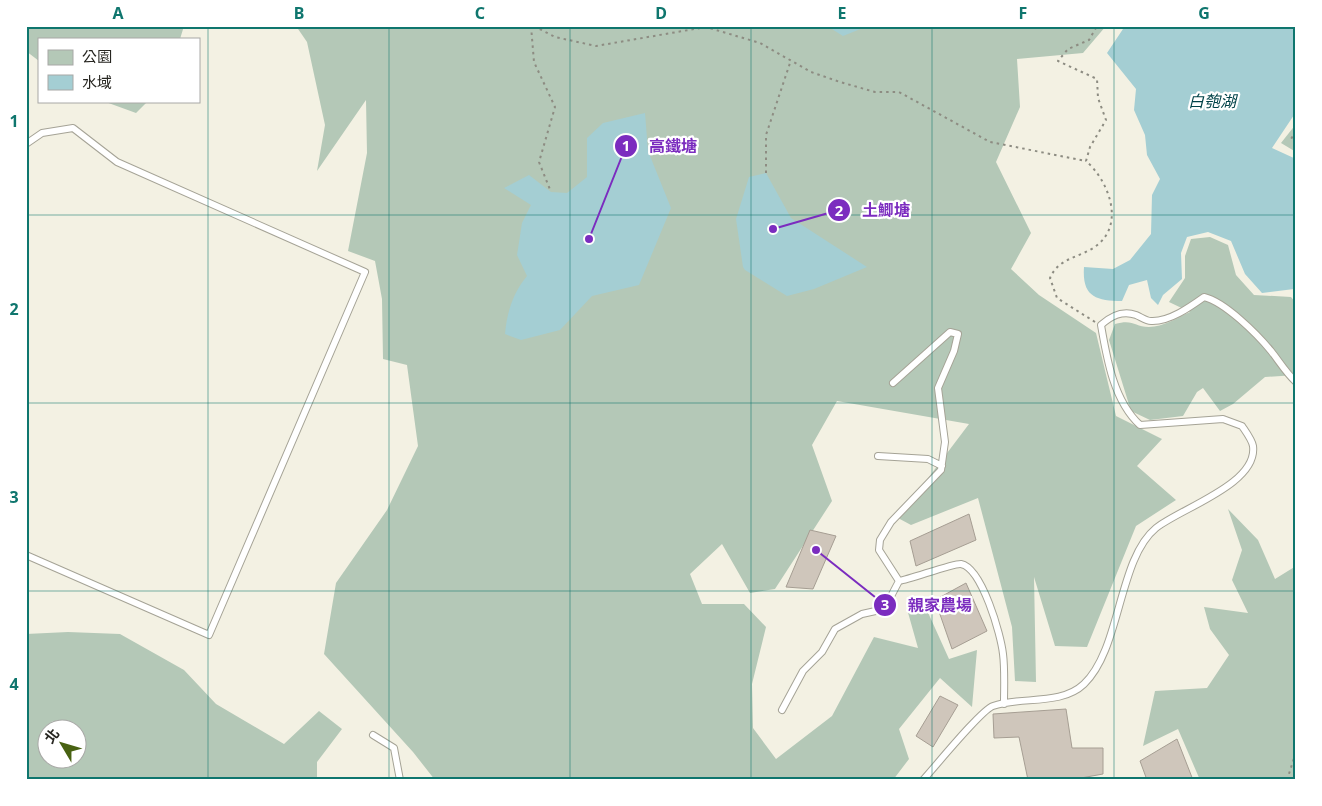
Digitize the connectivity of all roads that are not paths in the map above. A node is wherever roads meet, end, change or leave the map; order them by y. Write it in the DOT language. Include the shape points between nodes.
graph roads {
  1 [pos="26,144"];
  2 [pos="1296,382"];
  3 [pos="893,383"];
  4 [pos="878,456"];
  5 [pos="942,466"];
  6 [pos="26,555"];
  7 [pos="899,581"];
  8 [pos="1004,704"];
  9 [pos="782,710"];
  10 [pos="373,735"];
  11 [pos="400,780"];
  12 [pos="923,780"];
  1 -- 6 [label="lane" via="42,133 73,128 117,162 365,272 209,635"];
  2 -- 8 [label="lane" via="1249,328 1212,299 1204,297 1161,320 1150,321 1123,313 1100,325 1118,393 1127,413 1140,425 1223,419 1242,426 1253,444 1252,460 1236,480 1156,528 1140,546 1100,661 1084,684 1068,694"];
  3 -- 5 [label="lane" via="950,332 958,334 938,388 945,442"];
  4 -- 5 [label="lane" via="928,459"];
  5 -- 7 [label="lane" via="931,482 890,522 880,540 879,550"];
  7 -- 8 [label="lane" via="960,564 970,567 982,585 999,631 1004,655"];
  7 -- 9 [label="lane" via="880,610 862,614 834,629 822,652 803,671"];
  8 -- 12 [label="lane" via="992,706"];
  10 -- 11 [label="lane" via="394,748"];
}
